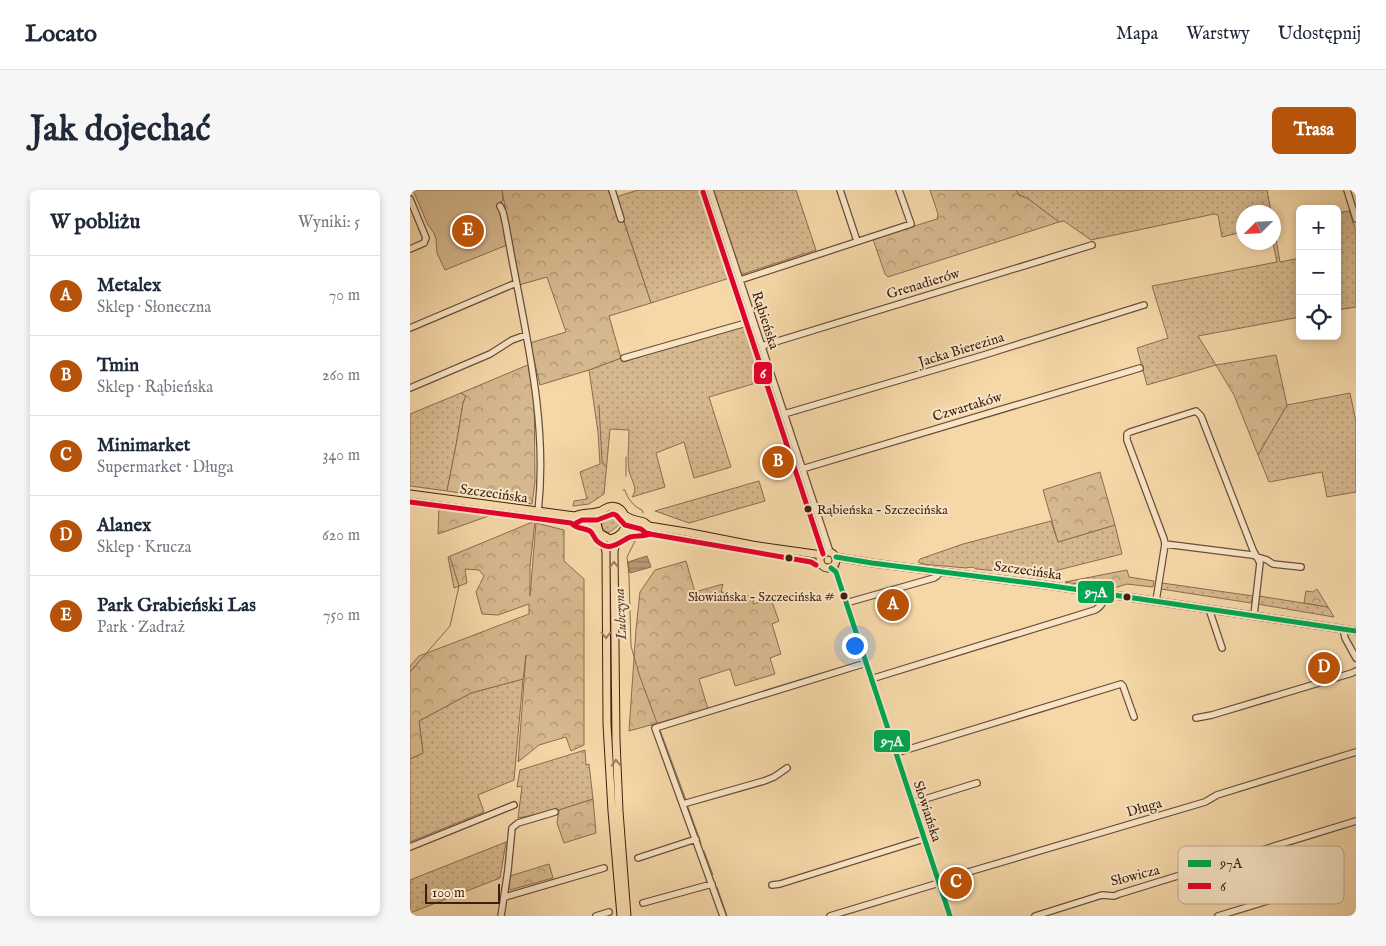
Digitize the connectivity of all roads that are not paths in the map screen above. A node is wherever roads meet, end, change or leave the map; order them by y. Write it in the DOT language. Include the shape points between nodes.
graph roads {
  1 [pos="612,190"];
  2 [pos="710,190"];
  3 [pos="840,190"];
  4 [pos="899,190"];
  5 [pos="1347,190"];
  6 [pos="410,199"];
  7 [pos="500,206"];
  8 [pos="621,219"];
  9 [pos="1356,219"];
  10 [pos="857,241"];
  11 [pos="1092,245"];
  12 [pos="410,249"];
  13 [pos="740,280"];
  14 [pos="516,283"];
  15 [pos="1144,305"];
  16 [pos="753,321"];
  17 [pos="410,328"];
  18 [pos="526,335"];
  19 [pos="762,346"];
  20 [pos="624,358"];
  21 [pos="1140,368"];
  22 [pos="410,388"];
  23 [pos="784,414"];
  24 [pos="802,469"];
  25 [pos="410,494"];
  26 [pos="538,512"];
  27 [pos="600,512"];
  28 [pos="624,515"];
  29 [pos="575,516"];
  30 [pos="649,526"];
  31 [pos="599,531"];
  32 [pos="621,534"];
  33 [pos="1165,544"];
  34 [pos="1258,558"];
  35 [pos="829,560"];
  36 [pos="1301,566"];
  37 [pos="940,571"];
  38 [pos="1104,593"];
  39 [pos="1156,601"];
  40 [pos="846,603"];
  41 [pos="1210,609"];
  42 [pos="1254,615"];
  43 [pos="1342,629"];
  44 [pos="1356,630"];
  45 [pos="1222,648"];
  46 [pos="1356,658"];
  47 [pos="866,663"];
  48 [pos="1356,671"];
  49 [pos="871,679"];
  50 [pos="1134,717"];
  51 [pos="1196,718"];
  52 [pos="1356,752"];
  53 [pos="896,753"];
  54 [pos="787,768"];
  55 [pos="977,783"];
  56 [pos="912,803"];
  57 [pos="683,804"];
  58 [pos="514,805"];
  59 [pos="555,812"];
  60 [pos="1356,821"];
  61 [pos="696,839"];
  62 [pos="924,840"];
  63 [pos="1275,846"];
  64 [pos="410,847"];
  65 [pos="638,858"];
  66 [pos="604,868"];
  67 [pos="1178,876"];
  68 [pos="938,882"];
  69 [pos="712,884"];
  70 [pos="772,885"];
  71 [pos="505,897"];
  72 [pos="643,903"];
  73 [pos="1258,904"];
  74 [pos="609,912"];
  75 [pos="501,916"];
  76 [pos="596,916"];
  77 [pos="621,916"];
  78 [pos="627,916"];
  79 [pos="723,916"];
  80 [pos="830,916"];
  81 [pos="950,916"];
  82 [pos="1035,916"];
  83 [pos="1218,916"];
  1 -- 8 [label="street"];
  2 -- 13 [label="street, Rąbieńska"];
  3 -- 10 [label="street"];
  4 -- 10 [label="street" via="911,224"];
  5 -- 9 [label="street"];
  6 -- 12 [label="street" via="426,238 424,243"];
  7 -- 14 [label="street"];
  10 -- 13 [label="street"];
  11 -- 19 [label="street, Grenadierów"];
  13 -- 16 [label="street, Rąbieńska"];
  14 -- 17 [label="street"];
  14 -- 18 [label="street"];
  15 -- 23 [label="street, Jacka Bierezina"];
  16 -- 19 [label="street, Rąbieńska"];
  16 -- 20 [label="street"];
  18 -- 22 [label="street"];
  18 -- 26 [label="street" via="539,422 541,468"];
  19 -- 23 [label="street, Rąbieńska"];
  21 -- 24 [label="street, Czwartaków"];
  23 -- 24 [label="street, Rąbieńska"];
  24 -- 35 [label="street, Rąbieńska"];
  25 -- 26 [label="main road, Szczecińska"];
  26 -- 29 [label="main road, Szczecińska"];
  27 -- 28 [label="main road" via="615,506"];
  27 -- 29 [label="main road, Szczecińska"];
  27 -- 31 [label="main road" via="597,518"];
  28 -- 30 [label="main road, Szczecińska"];
  28 -- 32 [label="main road" via="626,522"];
  29 -- 31 [label="main road, Szczecińska"];
  30 -- 32 [label="main road, Szczecińska"];
  30 -- 35 [label="main road, Szczecińska"];
  31 -- 32 [label="main road" via="610,539"];
  31 -- 77 [label="main road, one-way" via="606,552 609,760"];
  78 -- 32 [label="main road, one-way" via="615,705 614,551"];
  33 -- 34 [label="street"];
  33 -- 34 [label="street" via="1126,440 1127,434 1196,412 1201,416"];
  33 -- 39 [label="street"];
  34 -- 36 [label="street" via="1273,564"];
  34 -- 42 [label="street" via="1260,566"];
  35 -- 37 [label="main road, Szczecińska" via="845,559"];
  35 -- 40 [label="street, Słowiańska"];
  37 -- 38 [label="main road, Szczecińska"];
  37 -- 40 [label="street" via="934,578"];
  38 -- 39 [label="main road, Szczecińska"];
  38 -- 49 [label="street" via="1104,602 1095,610"];
  39 -- 41 [label="main road, Szczecińska"];
  40 -- 47 [label="street, Słowiańska"];
  41 -- 42 [label="main road, Szczecińska"];
  41 -- 45 [label="street"];
  42 -- 43 [label="main road, Szczecińska"];
  43 -- 44 [label="main road, Szczecińska"];
  43 -- 46 [label="street"];
  47 -- 49 [label="street, Słowiańska"];
  47 -- 57 [label="street" via="655,728"];
  48 -- 51 [label="street"];
  49 -- 53 [label="street, Słowiańska"];
  50 -- 53 [label="street" via="1121,684"];
  52 -- 68 [label="street, Długa" via="1205,802"];
  53 -- 56 [label="street, Słowiańska"];
  54 -- 57 [label="street" via="764,781"];
  55 -- 56 [label="street"];
  56 -- 62 [label="street, Słowiańska"];
  57 -- 61 [label="street"];
  58 -- 64 [label="street"];
  59 -- 71 [label="street" via="518,823 512,828"];
  60 -- 63 [label="street, Słowicza"];
  61 -- 65 [label="street"];
  61 -- 69 [label="street"];
  62 -- 68 [label="street, Słowiańska"];
  62 -- 70 [label="street"];
  66 -- 71 [label="street"];
  67 -- 82 [label="street, Słowicza"];
  68 -- 80 [label="street, Długa"];
  68 -- 81 [label="street, Słowiańska"];
  69 -- 72 [label="street"];
  69 -- 79 [label="street"];
  71 -- 75 [label="street"];
  73 -- 83 [label="street"];
  74 -- 76 [label="street"];
}
